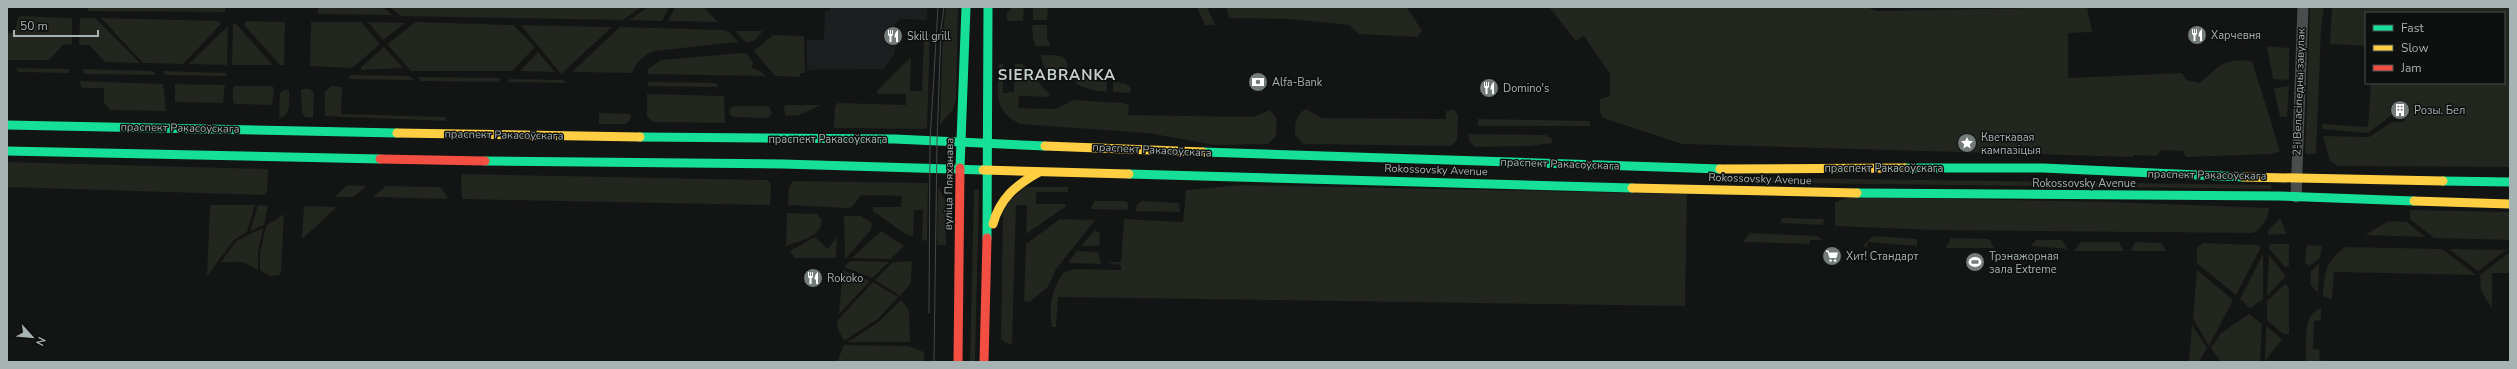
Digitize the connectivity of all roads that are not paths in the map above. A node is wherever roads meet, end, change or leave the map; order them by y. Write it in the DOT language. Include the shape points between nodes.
graph roads {
  1 [pos="966,7"];
  2 [pos="988,7"];
  3 [pos="2303,7"];
  4 [pos="7,125"];
  5 [pos="537,136"];
  6 [pos="962,142"];
  7 [pos="990,142"];
  8 [pos="7,151"];
  9 [pos="536,154"];
  10 [pos="960,170"];
  11 [pos="989,171"];
  12 [pos="1039,172"];
  13 [pos="2297,177"];
  14 [pos="2510,182"];
  15 [pos="2296,197"];
  16 [pos="2510,204"];
  17 [pos="987,260"];
  18 [pos="958,362"];
  19 [pos="984,362"];
  1 -- 6 [label="main road, вуліца Пляханава"];
  2 -- 7 [label="main road"];
  3 -- 13 [label="street, 2-і Веласіпедны завулак"];
  4 -- 5 [label="main road, праспект Ракасоўскага"];
  5 -- 6 [label="main road, праспект Ракасоўскага"];
  5 -- 9 [label="main road"];
  6 -- 7 [label="main road, праспект Ракасоўскага"];
  6 -- 10 [label="main road, вуліца Пляханава"];
  7 -- 11 [label="main road"];
  7 -- 13 [label="main road, праспект Ракасоўскага" via="1283,156 1711,169 2043,168"];
  8 -- 9 [label="main road" via="459,161"];
  9 -- 10 [label="main road"];
  10 -- 11 [label="main road"];
  10 -- 18 [label="main road, вуліца Пляханава"];
  11 -- 12 [label="main road"];
  11 -- 17 [label="main road"];
  12 -- 15 [label="main road, Rokossovsky Avenue" via="1770,192"];
  12 -- 17 [label="main road" via="1013,187 1000,203 995,215"];
  13 -- 14 [label="main road, праспект Ракасоўскага"];
  13 -- 15 [label="street"];
  15 -- 16 [label="main road"];
  17 -- 19 [label="main road"];
}
